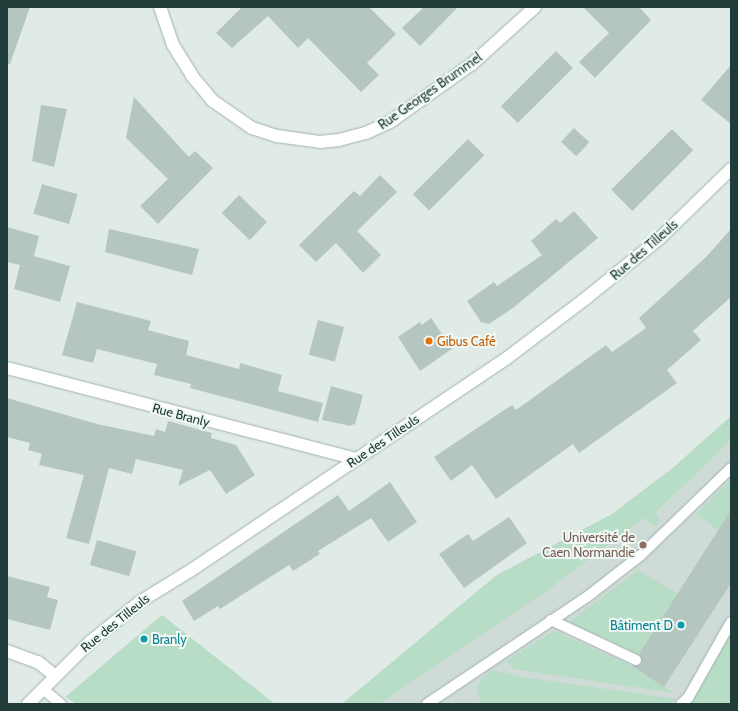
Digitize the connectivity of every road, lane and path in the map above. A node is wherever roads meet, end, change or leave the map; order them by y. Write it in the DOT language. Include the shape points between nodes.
graph roads {
  1 [pos="160,7"];
  2 [pos="535,7"];
  3 [pos="731,169"];
  4 [pos="7,368"];
  5 [pos="356,459"];
  6 [pos="731,468"];
  7 [pos="551,620"];
  8 [pos="731,622"];
  9 [pos="7,651"];
  10 [pos="636,660"];
  11 [pos="55,676"];
  12 [pos="43,689"];
  13 [pos="28,704"];
  14 [pos="61,704"];
  15 [pos="427,704"];
  16 [pos="681,704"];
  1 -- 2 [label="street, Rue Georges Brummel" via="173,45 192,76 213,102 252,128 277,136 320,142 366,133 390,122 472,64"];
  3 -- 5 [label="street, Rue des Tilleuls" via="660,238 585,299 507,358"];
  4 -- 5 [label="street, Rue Branly"];
  5 -- 11 [label="street, Rue des Tilleuls" via="142,601 100,633"];
  6 -- 7 [label="lane" via="641,555 587,597"];
  7 -- 10 [label="lane"];
  7 -- 15 [label="lane"];
  8 -- 16 [label="lane" via="688,698"];
  9 -- 11 [label="street" via="38,662"];
  11 -- 12 [label="street, Rue des Tilleuls"];
  12 -- 13 [label="street, Rue des Tilleuls"];
  12 -- 14 [label="lane"];
}
